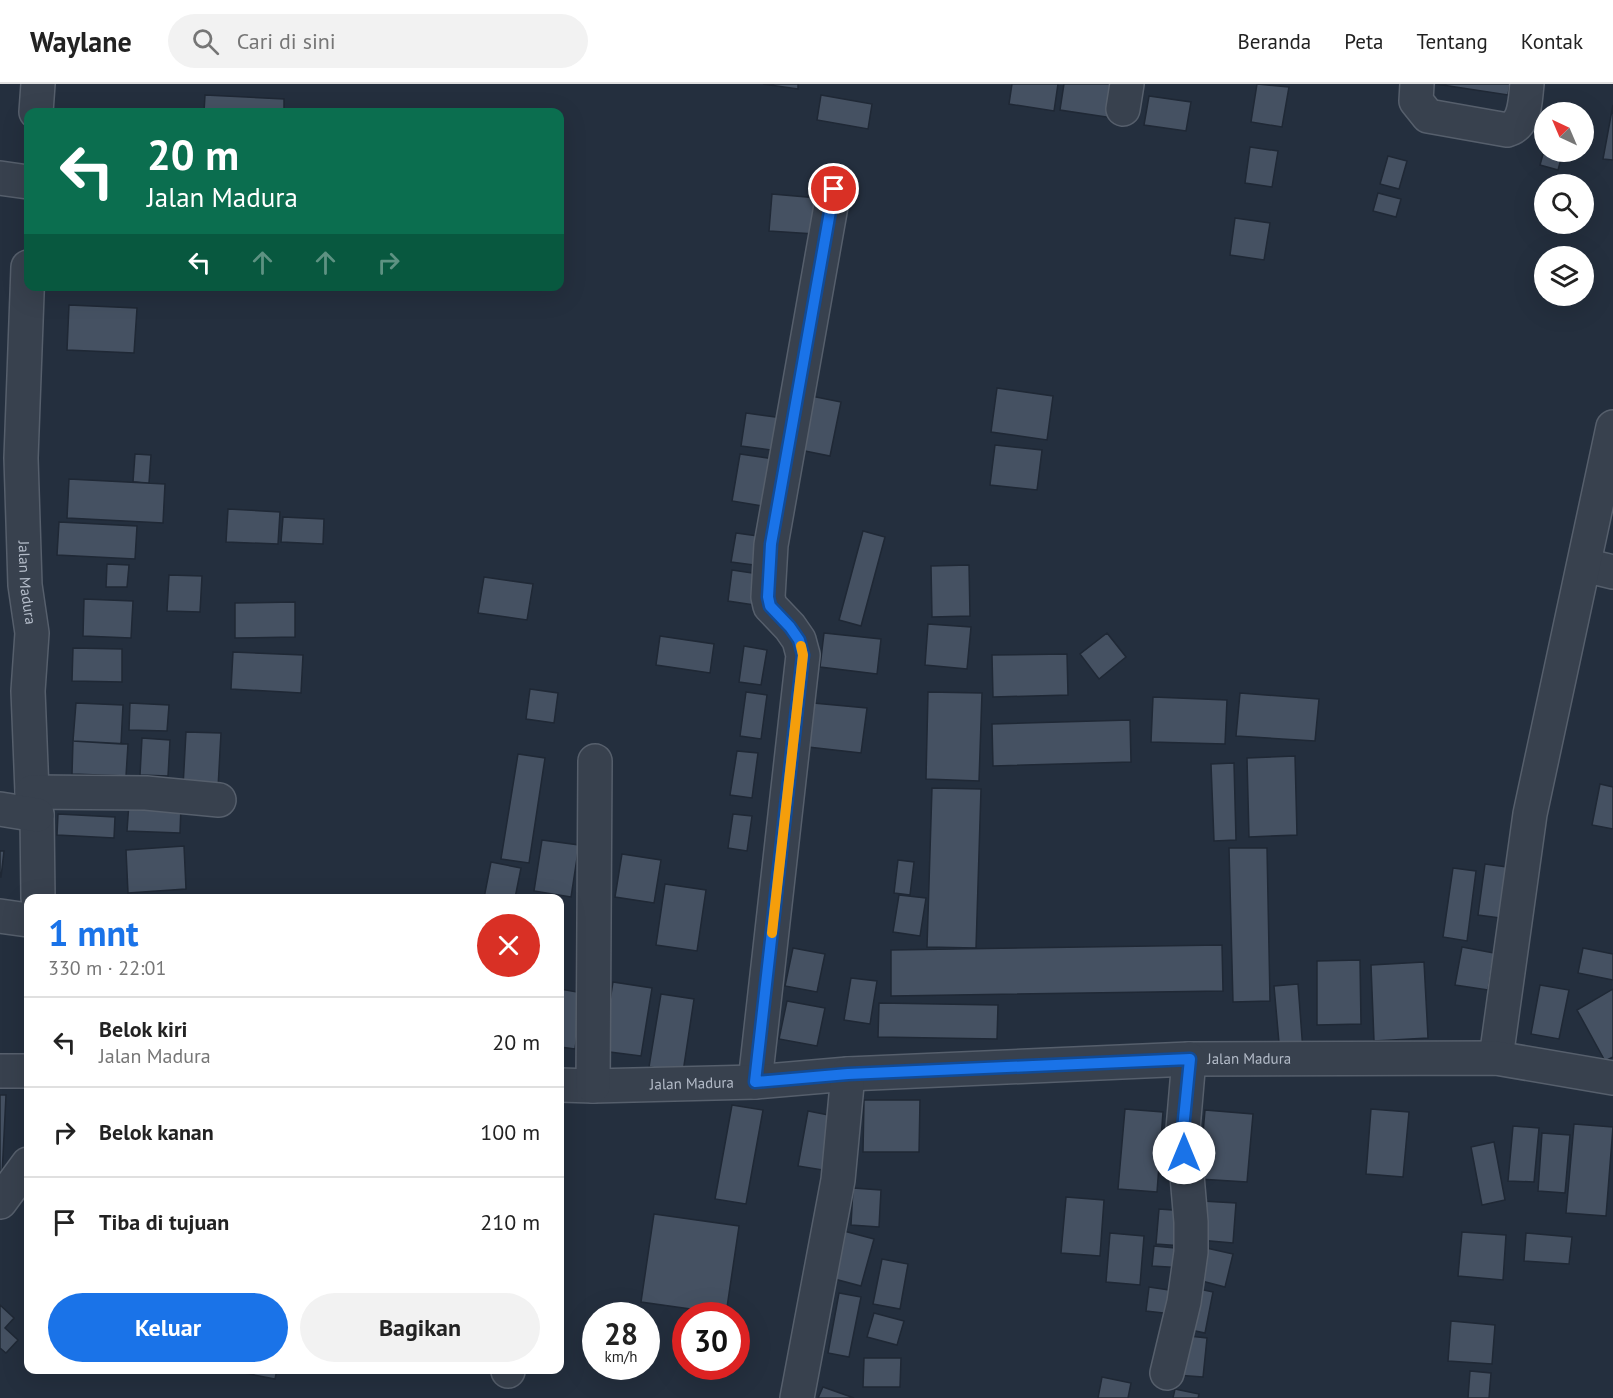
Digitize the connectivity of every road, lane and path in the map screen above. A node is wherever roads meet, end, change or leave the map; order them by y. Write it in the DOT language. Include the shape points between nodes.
graph roads {
  1 [pos="38,84"];
  2 [pos="1417,84"];
  3 [pos="1527,84"];
  4 [pos="36,108"];
  5 [pos="0,178"];
  6 [pos="24,181"];
  7 [pos="834,189"];
  8 [pos="24,278"];
  9 [pos="13,307"];
  10 [pos="1613,427"];
  11 [pos="1598,568"];
  12 [pos="14,690"];
  13 [pos="595,761"];
  14 [pos="219,800"];
  15 [pos="35,804"];
  16 [pos="0,809"];
  17 [pos="38,894"];
  18 [pos="0,916"];
  19 [pos="24,919"];
  20 [pos="1496,1058"];
  21 [pos="1190,1059"];
  22 [pos="0,1071"];
  23 [pos="24,1071"];
  24 [pos="848,1074"];
  25 [pos="1613,1078"];
  26 [pos="755,1082"];
  27 [pos="564,1085"];
  28 [pos="593,1086"];
  29 [pos="24,1169"];
  30 [pos="0,1202"];
  31 [pos="1167,1373"];
  32 [pos="797,1398"];
  1 -- 4 [label="street"];
  2 -- 3 [label="street" via="1416,101 1428,116 1507,130 1519,124"];
  5 -- 6 [label="street"];
  7 -- 26 [label="street" via="771,544 770,606 799,640 803,655"];
  8 -- 9 [label="street, Jalan Madura"];
  9 -- 12 [label="street, Jalan Madura" via="25,585 32,633"];
  10 -- 11 [label="street"];
  11 -- 20 [label="street" via="1530,814"];
  12 -- 15 [label="street, Jalan Madura"];
  13 -- 28 [label="street"];
  14 -- 15 [label="street" via="146,793"];
  15 -- 16 [label="street"];
  15 -- 17 [label="street, Jalan Madura"];
  18 -- 19 [label="street"];
  20 -- 21 [label="street, Jalan Madura"];
  20 -- 25 [label="street, Jalan Madura"];
  21 -- 24 [label="street, Jalan Madura"];
  21 -- 31 [label="street" via="1183,1129 1191,1252"];
  22 -- 23 [label="street"];
  24 -- 26 [label="street, Jalan Madura"];
  24 -- 32 [label="street" via="838,1180"];
  26 -- 28 [label="street, Jalan Madura"];
  27 -- 28 [label="street, Jalan Madura"];
  29 -- 30 [label="street"];
}
